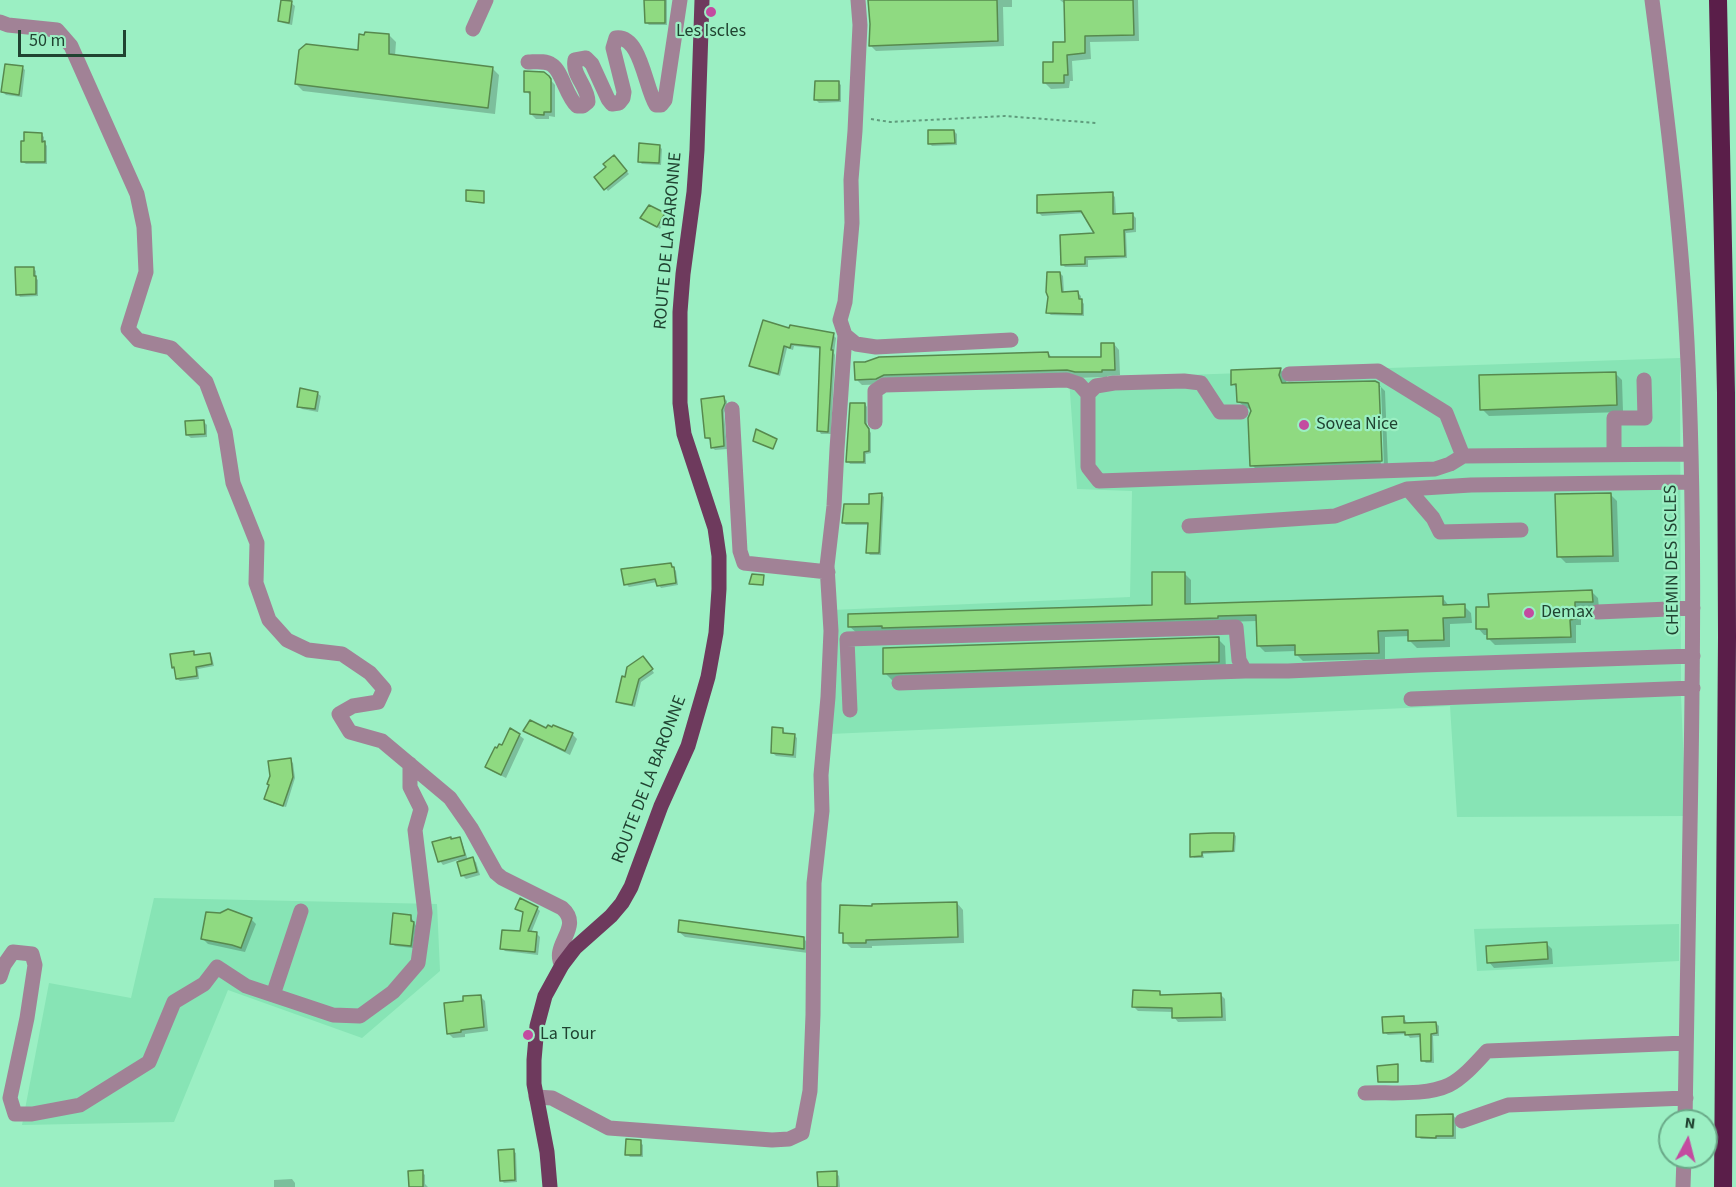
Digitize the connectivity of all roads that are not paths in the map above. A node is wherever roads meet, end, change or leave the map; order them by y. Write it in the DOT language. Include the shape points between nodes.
graph roads {
  1 [pos="486,0"];
  2 [pos="680,0"];
  3 [pos="702,0"];
  4 [pos="858,0"];
  5 [pos="1652,0"];
  6 [pos="1719,0"];
  7 [pos="0,22"];
  8 [pos="473,29"];
  9 [pos="528,62"];
  10 [pos="845,335"];
  11 [pos="1011,339"];
  12 [pos="1289,374"];
  13 [pos="1644,380"];
  14 [pos="1088,394"];
  15 [pos="732,409"];
  16 [pos="1241,412"];
  17 [pos="875,422"];
  18 [pos="1614,454"];
  19 [pos="1691,454"];
  20 [pos="1463,456"];
  21 [pos="1691,482"];
  22 [pos="1408,489"];
  23 [pos="1189,526"];
  24 [pos="1521,530"];
  25 [pos="828,572"];
  26 [pos="1693,608"];
  27 [pos="1597,612"];
  28 [pos="1693,656"];
  29 [pos="1245,671"];
  30 [pos="899,683"];
  31 [pos="1693,688"];
  32 [pos="1411,699"];
  33 [pos="850,710"];
  34 [pos="410,764"];
  35 [pos="302,911"];
  36 [pos="562,965"];
  37 [pos="0,977"];
  38 [pos="273,995"];
  39 [pos="1686,1043"];
  40 [pos="1365,1093"];
  41 [pos="536,1097"];
  42 [pos="1686,1098"];
  43 [pos="1686,1109"];
  44 [pos="1462,1121"];
  45 [pos="1684,1169"];
  46 [pos="550,1187"];
  47 [pos="1683,1187"];
  48 [pos="1722,1187"];
  1 -- 8 [label="street"];
  2 -- 9 [label="street" via="665,100 661,105 652,99 628,39 616,38 613,48 624,92 619,103 612,104 608,99 586,58 575,60 574,66 588,96 583,106 571,101 552,65"];
  3 -- 36 [label="main road, ROUTE DE LA BARONNE" via="694,192 682,274 680,403 684,434 715,528 719,556 716,633 688,746 631,887 611,916"];
  4 -- 10 [label="street" via="852,223 840,320"];
  5 -- 19 [label="street, CHEMIN DES ISCLES" via="1681,259"];
  6 -- 48 [label="highway" via="1727,625"];
  7 -- 34 [label="street" via="57,30 71,46 89,84 137,194 144,227 146,272 128,329 138,340 171,348 206,382 225,432 233,483 257,543 256,583 269,620 287,640 308,650 342,654 370,673 384,689 378,702 353,706 339,714 350,732 382,741"];
  10 -- 11 [label="street" via="856,344 876,347"];
  10 -- 25 [label="street"];
  12 -- 20 [label="street" via="1378,371 1446,413"];
  13 -- 18 [label="street" via="1645,418 1614,418"];
  14 -- 16 [label="street" via="1096,386 1114,383 1184,381 1201,383 1220,412"];
  14 -- 17 [label="street" via="1079,384 1067,380 884,385 875,391"];
  14 -- 20 [label="street" via="1088,467 1099,481 1435,469"];
  15 -- 25 [label="street" via="740,551 744,563"];
  18 -- 19 [label="street"];
  18 -- 20 [label="street"];
  19 -- 21 [label="street, CHEMIN DES ISCLES"];
  21 -- 22 [label="street"];
  21 -- 26 [label="street, CHEMIN DES ISCLES"];
  22 -- 23 [label="street" via="1335,516"];
  22 -- 24 [label="street" via="1440,532"];
  25 -- 41 [label="street" via="831,631 822,811 814,883 810,1091 802,1133 772,1140 609,1128 552,1098"];
  26 -- 27 [label="street"];
  26 -- 28 [label="street, CHEMIN DES ISCLES"];
  28 -- 29 [label="street"];
  28 -- 31 [label="street, CHEMIN DES ISCLES"];
  29 -- 30 [label="street"];
  29 -- 33 [label="street" via="1239,660 1236,627 848,639"];
  31 -- 32 [label="street"];
  31 -- 39 [label="street, CHEMIN DES ISCLES"];
  34 -- 36 [label="street" via="450,798 496,873 568,913 569,928 558,954"];
  34 -- 38 [label="street" via="410,787 421,809 415,830 425,913 418,963 393,992 360,1016 333,1015"];
  35 -- 38 [label="street"];
  36 -- 41 [label="main road, ROUTE DE LA BARONNE" via="544,996 537,1026"];
  37 -- 38 [label="street" via="13,952 32,954 35,965 10,1098 15,1114 80,1105 149,1062 174,1002 204,984 217,967 246,986"];
  39 -- 40 [label="street" via="1487,1051 1451,1084 1434,1091"];
  39 -- 42 [label="street, CHEMIN DES ISCLES"];
  41 -- 46 [label="main road, ROUTE DE LA BARONNE"];
  42 -- 43 [label="street, CHEMIN DES ISCLES"];
  42 -- 44 [label="street" via="1508,1105"];
  45 -- 47 [label="street"];
}
